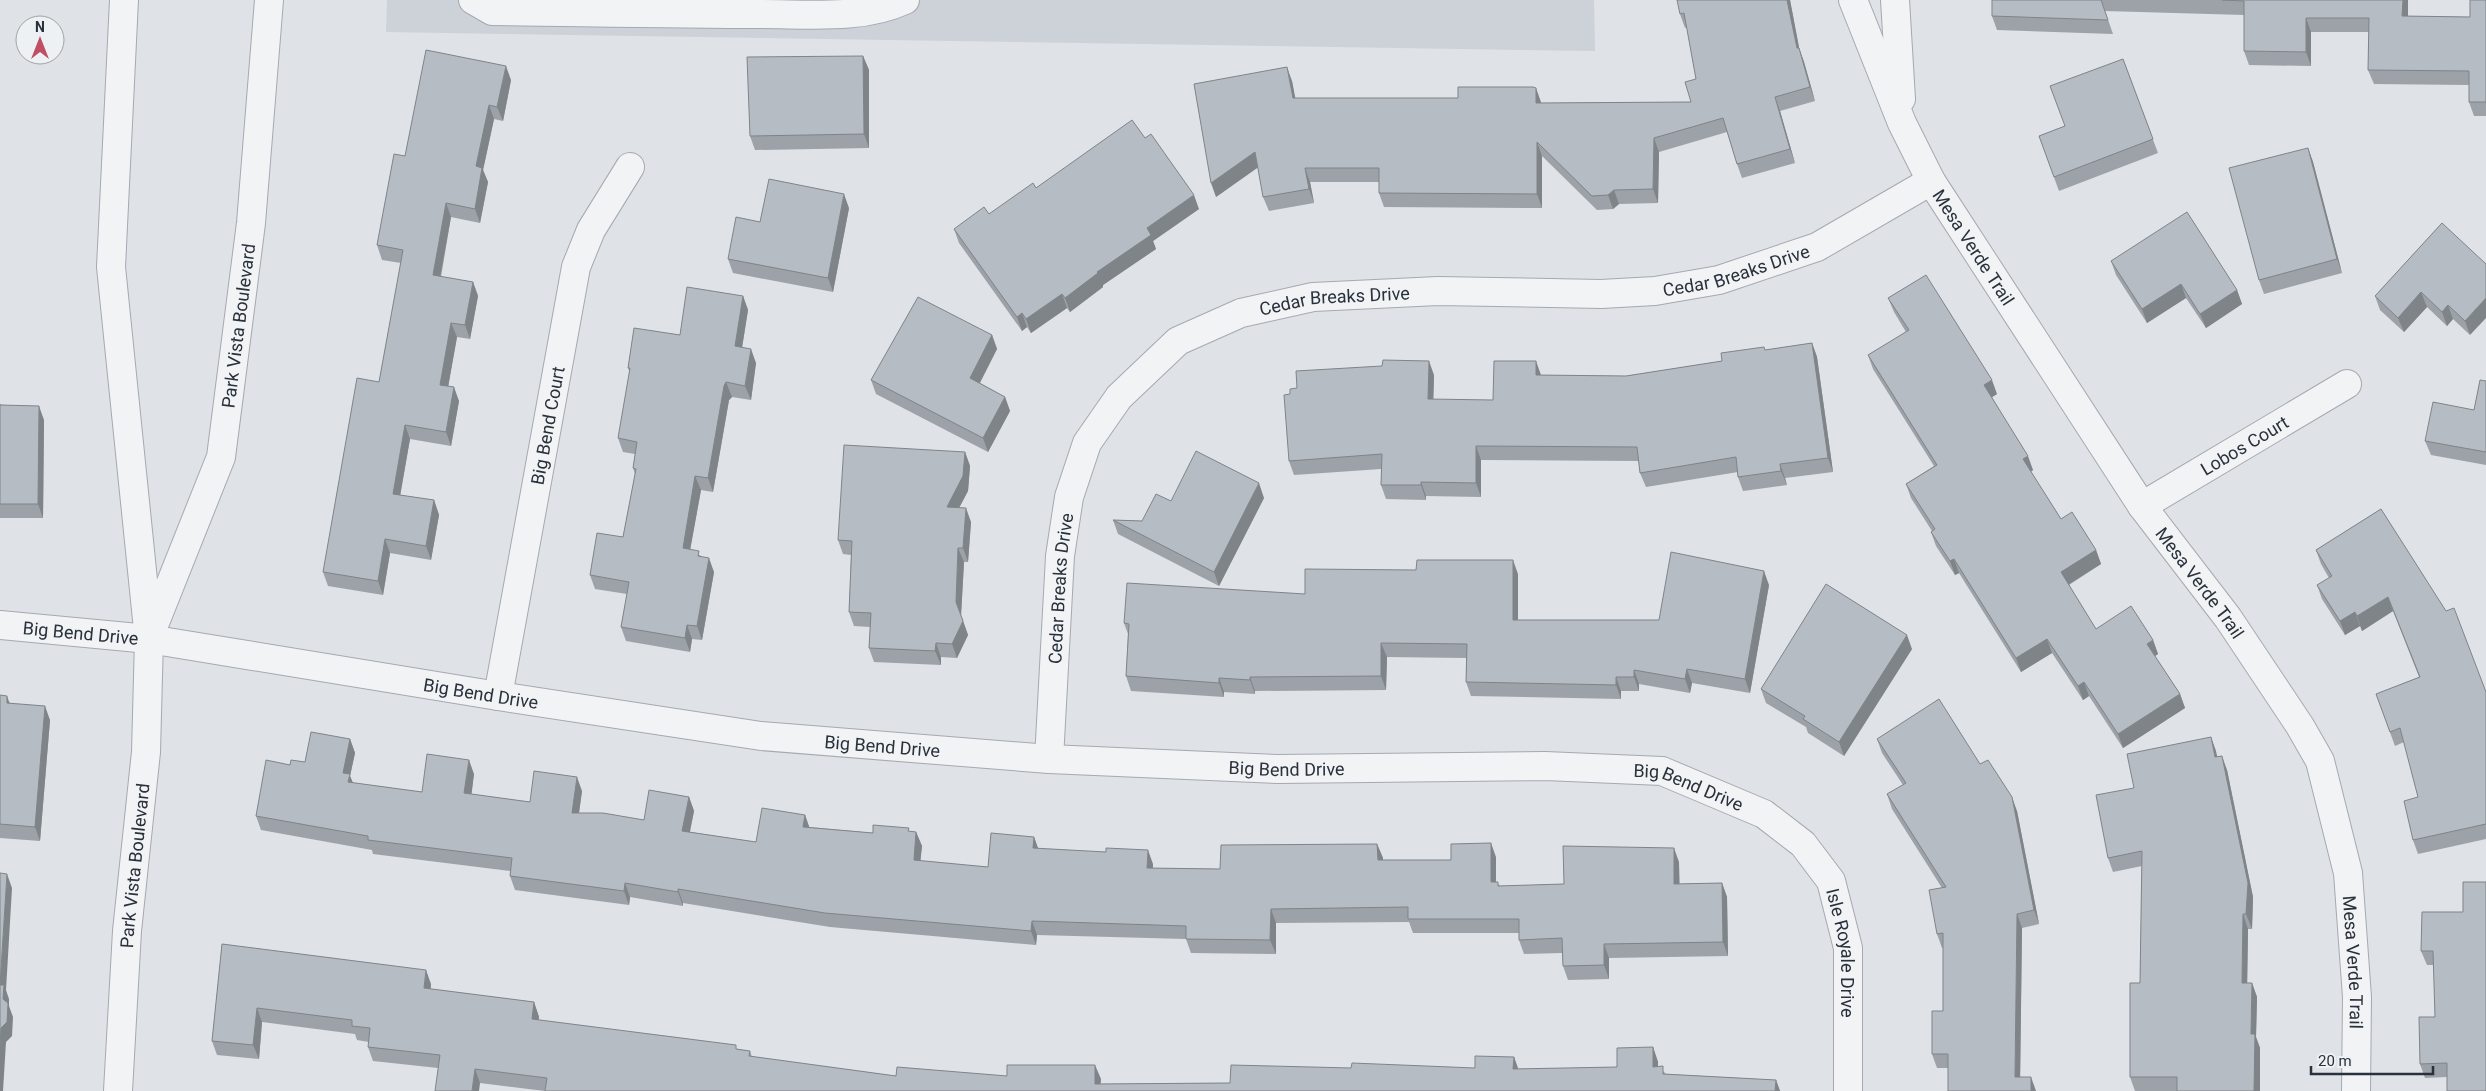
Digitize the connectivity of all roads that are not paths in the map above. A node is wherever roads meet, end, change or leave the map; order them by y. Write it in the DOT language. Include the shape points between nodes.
graph roads {
  1 [pos="124,0"];
  2 [pos="269,0"];
  3 [pos="473,0"];
  4 [pos="905,0"];
  5 [pos="1853,0"];
  6 [pos="1895,0"];
  7 [pos="1902,123"];
  8 [pos="630,167"];
  9 [pos="1931,181"];
  10 [pos="2347,384"];
  11 [pos="2142,506"];
  12 [pos="0,626"];
  13 [pos="149,639"];
  14 [pos="498,696"];
  15 [pos="1049,759"];
  16 [pos="1764,814"];
  17 [pos="118,1091"];
  18 [pos="1848,1091"];
  19 [pos="2356,1091"];
  1 -- 13 [label="street, Park Vista Boulevard" via="111,267"];
  2 -- 13 [label="street, Park Vista Boulevard" via="251,223 221,457"];
  3 -- 4 [label="street" via="492,11 723,14 854,13 889,8"];
  5 -- 7 [label="street, Mesa Verde Trail"];
  6 -- 7 [label="street, Mesa Verde Trail"];
  7 -- 9 [label="street, Mesa Verde Trail"];
  8 -- 14 [label="street, Big Bend Court" via="591,230 576,267"];
  9 -- 11 [label="street, Mesa Verde Trail"];
  9 -- 15 [label="street, Cedar Breaks Drive" via="1817,247 1719,280 1655,291 1601,294 1438,291 1313,297 1241,313 1178,341 1114,404 1087,443 1069,497 1060,556"];
  10 -- 11 [label="street, Lobos Court"];
  11 -- 19 [label="street, Mesa Verde Trail" via="2228,618 2300,726 2320,762 2348,873 2358,997"];
  12 -- 13 [label="street, Big Bend Drive"];
  13 -- 14 [label="street, Big Bend Drive"];
  13 -- 17 [label="street, Park Vista Boulevard" via="146,752 127,931"];
  14 -- 15 [label="street, Big Bend Drive" via="761,736"];
  15 -- 16 [label="street, Big Bend Drive" via="1278,769 1545,766 1662,771"];
  16 -- 18 [label="street, Isle Royale Drive" via="1803,844 1831,881 1848,948"];
}
